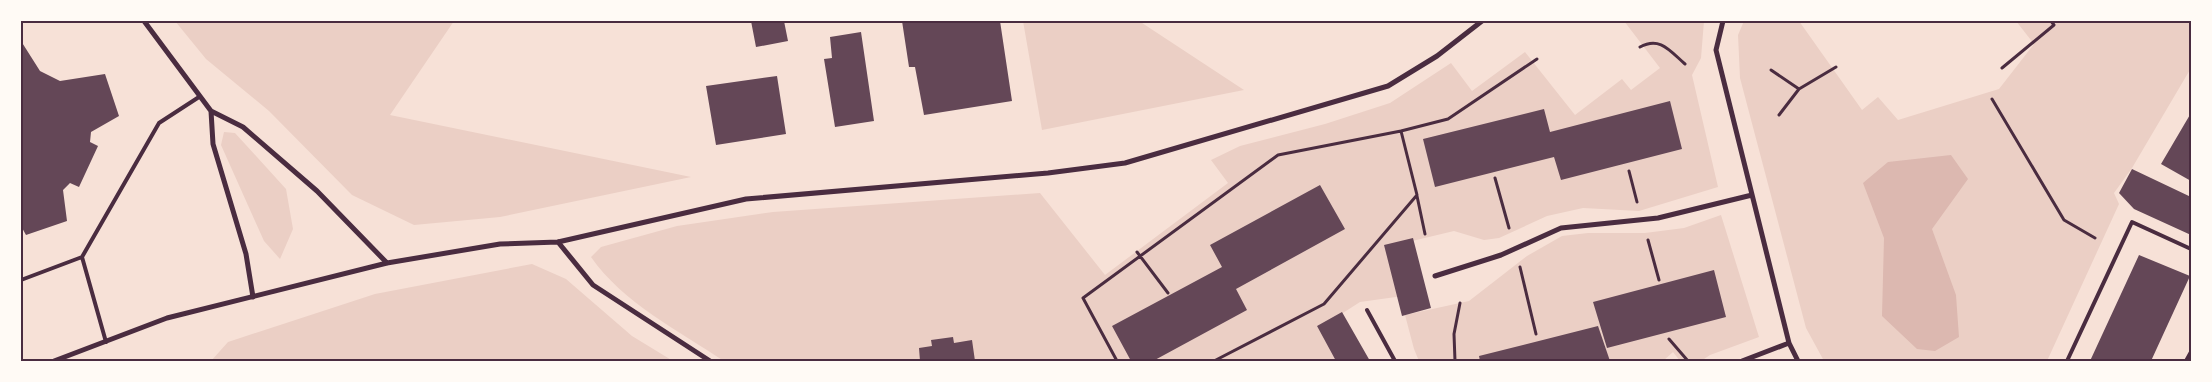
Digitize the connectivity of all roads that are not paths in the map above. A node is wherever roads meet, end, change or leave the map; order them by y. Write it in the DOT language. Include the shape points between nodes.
graph roads {
  1 [pos="144,21"];
  2 [pos="1482,21"];
  3 [pos="1723,21"];
  4 [pos="199,97"];
  5 [pos="211,111"];
  6 [pos="1752,195"];
  7 [pos="558,242"];
  8 [pos="2191,249"];
  9 [pos="82,257"];
  10 [pos="387,263"];
  11 [pos="1435,276"];
  12 [pos="21,280"];
  13 [pos="253,297"];
  14 [pos="1368,310"];
  15 [pos="106,342"];
  16 [pos="1790,343"];
  17 [pos="2191,352"];
  18 [pos="54,361"];
  19 [pos="710,361"];
  20 [pos="1395,361"];
  21 [pos="1742,361"];
  22 [pos="1798,361"];
  23 [pos="2067,361"];
  24 [pos="2186,361"];
  1 -- 4 [label="street"];
  2 -- 7 [label="street" via="1437,56 1388,86 1125,163 1048,174 746,200"];
  3 -- 6 [label="street" via="1716,50"];
  4 -- 5 [label="street"];
  4 -- 9 [label="lane" via="159,123"];
  5 -- 10 [label="street" via="243,127 317,191"];
  5 -- 13 [label="street" via="212,144 246,254"];
  6 -- 11 [label="street" via="1658,218 1561,228 1502,255"];
  6 -- 16 [label="street"];
  7 -- 10 [label="street" via="500,244"];
  7 -- 19 [label="street" via="594,285"];
  8 -- 23 [label="lane" via="2132,222"];
  9 -- 12 [label="lane"];
  9 -- 15 [label="lane"];
  10 -- 13 [label="street"];
  13 -- 15 [label="street" via="167,318"];
  14 -- 20 [label="lane"];
  15 -- 18 [label="street"];
  16 -- 21 [label="street"];
  16 -- 22 [label="street"];
  17 -- 24 [label="lane"];
}
